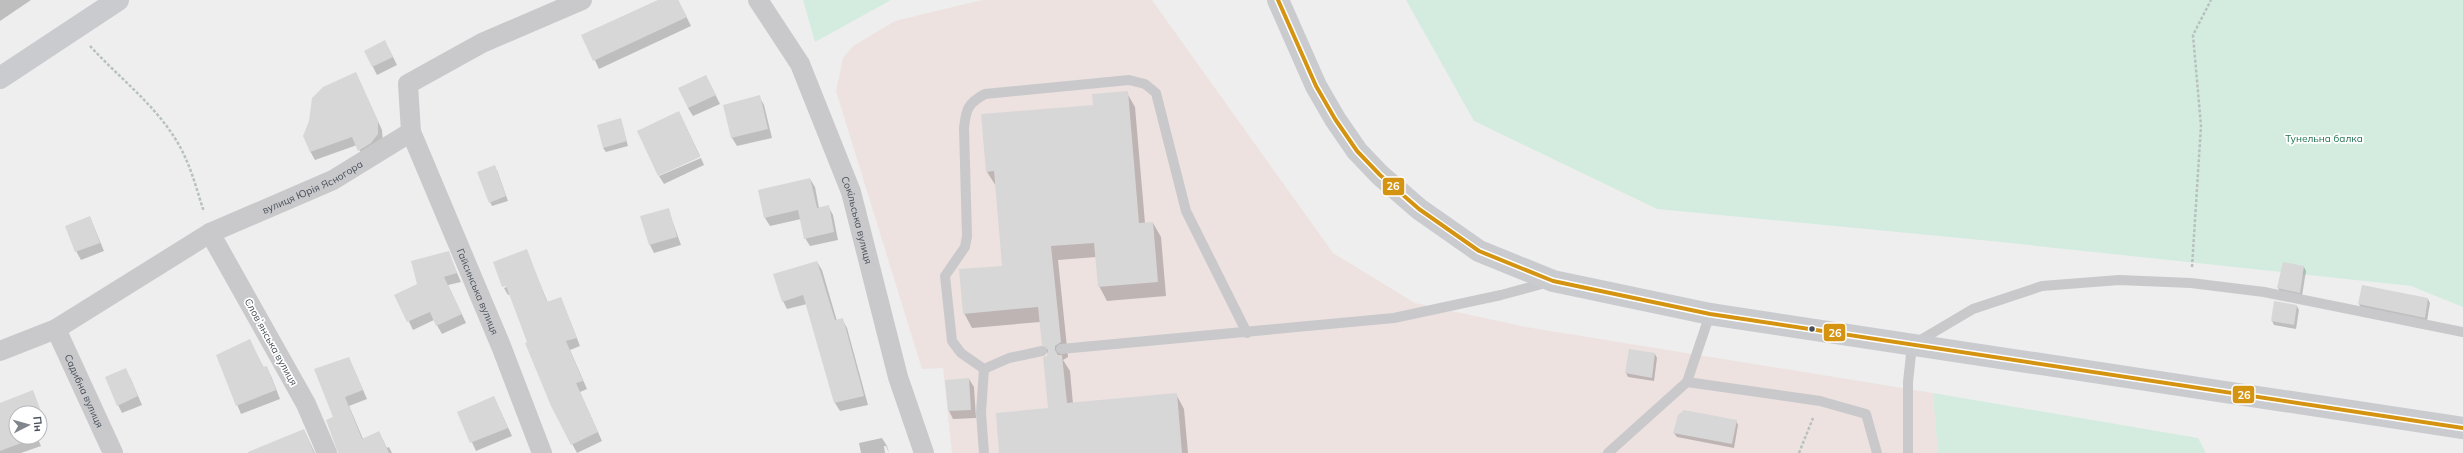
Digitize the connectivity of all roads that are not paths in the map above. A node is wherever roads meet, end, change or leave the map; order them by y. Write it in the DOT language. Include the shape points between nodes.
graph roads {
  1 [pos="582,0"];
  2 [pos="758,0"];
  3 [pos="1278,0"];
  4 [pos="111,2"];
  5 [pos="0,78"];
  6 [pos="411,132"];
  7 [pos="210,234"];
  8 [pos="1553,281"];
  9 [pos="1710,314"];
  10 [pos="56,330"];
  11 [pos="2463,332"];
  12 [pos="1247,333"];
  13 [pos="1912,344"];
  14 [pos="1061,349"];
  15 [pos="0,351"];
  16 [pos="1042,351"];
  17 [pos="984,369"];
  18 [pos="1687,382"];
  19 [pos="2463,428"];
  20 [pos="113,453"];
  21 [pos="328,453"];
  22 [pos="542,453"];
  23 [pos="924,453"];
  24 [pos="984,453"];
  25 [pos="1608,453"];
  26 [pos="1877,453"];
  27 [pos="1908,453"];
  1 -- 6 [label="street" via="482,42 408,84"];
  2 -- 23 [label="street, Сокільська вулиця" via="800,64 851,192 898,377"];
  3 -- 8 [label="main road" via="1316,86 1335,119 1357,151 1380,175 1419,209 1479,251"];
  4 -- 5 [label="main road"];
  6 -- 7 [label="street, вулиця Юрія Ясногора" via="333,180"];
  6 -- 22 [label="street, Гайсинська вулиця" via="501,346"];
  7 -- 10 [label="street, вулиця Юрія Ясногора"];
  7 -- 21 [label="street, Словʼянська вулиця" via="306,404"];
  8 -- 9 [label="main road"];
  8 -- 12 [label="lane" via="1394,318"];
  9 -- 13 [label="main road"];
  9 -- 18 [label="lane"];
  10 -- 15 [label="street, вулиця Юрія Ясногора"];
  10 -- 20 [label="street, Садибна вулиця"];
  11 -- 13 [label="lane" via="2264,292 2191,282 2119,280 2042,286 1973,309"];
  12 -- 14 [label="lane"];
  12 -- 17 [label="lane" via="1186,211 1156,93 1145,84 1129,80 985,94 974,100 966,111 964,128 967,236 965,247 945,276 952,341 962,353"];
  13 -- 19 [label="main road"];
  13 -- 27 [label="lane" via="1908,382"];
  16 -- 17 [label="lane" via="1009,358"];
  17 -- 24 [label="lane" via="981,413"];
  18 -- 25 [label="lane"];
  18 -- 26 [label="lane" via="1820,401 1866,414"];
}
